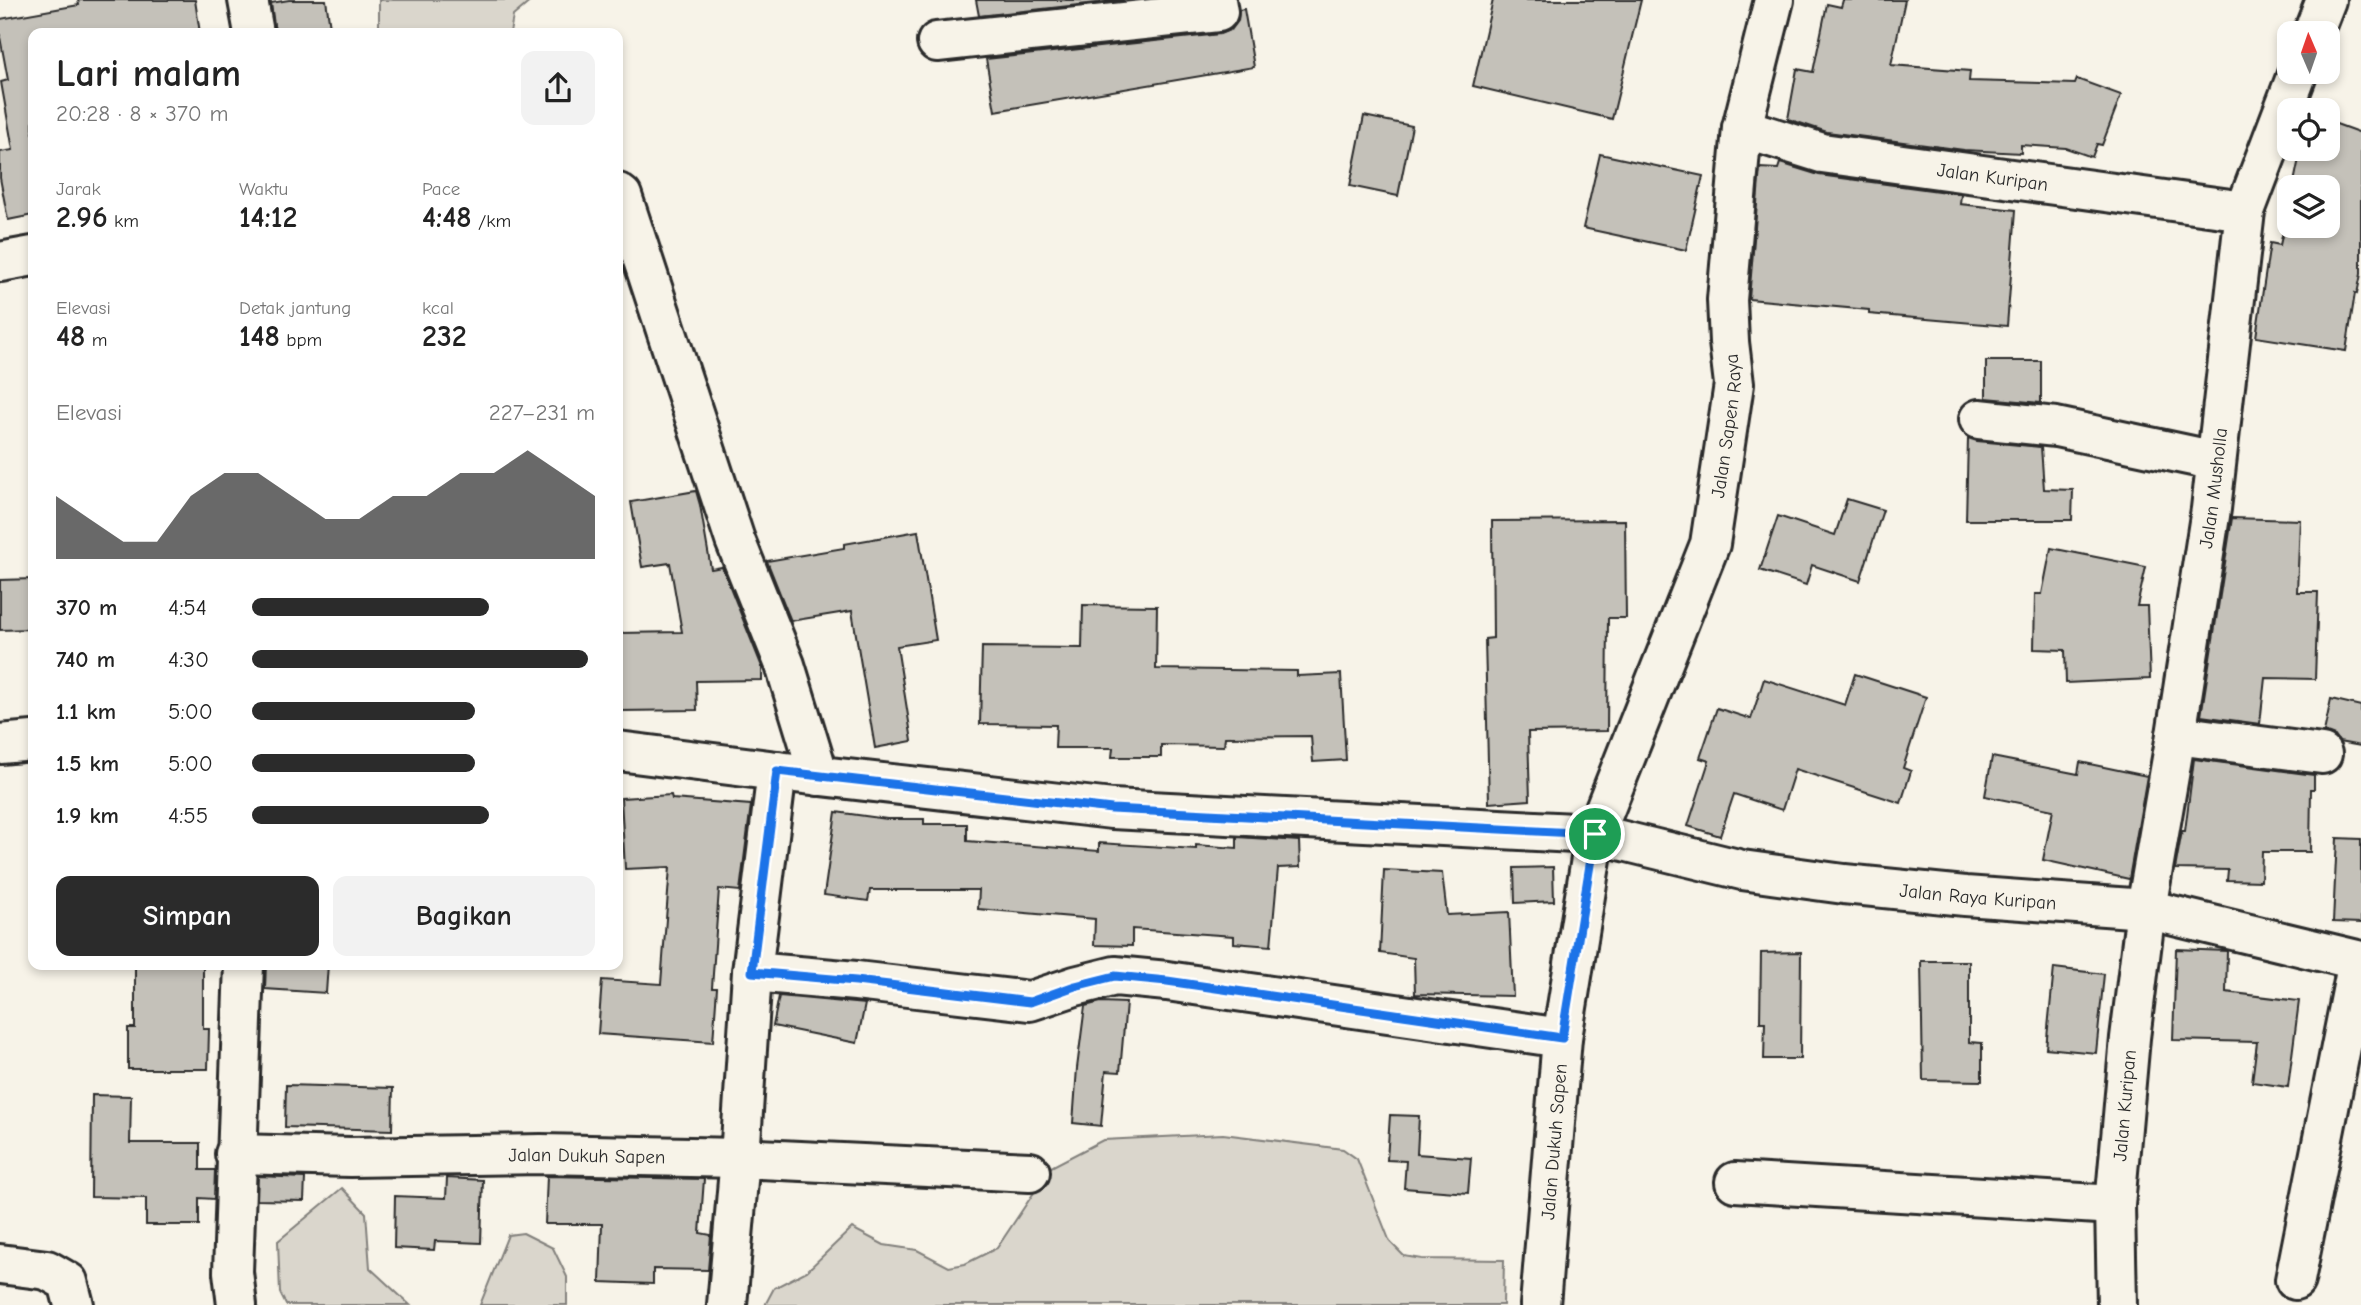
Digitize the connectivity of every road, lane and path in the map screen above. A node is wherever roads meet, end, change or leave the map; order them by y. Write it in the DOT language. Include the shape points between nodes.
graph roads {
  1 [pos="248,0"];
  2 [pos="1216,0"];
  3 [pos="1774,0"];
  4 [pos="2326,0"];
  5 [pos="2318,21"];
  6 [pos="253,28"];
  7 [pos="937,42"];
  8 [pos="2293,84"];
  9 [pos="1742,128"];
  10 [pos="623,199"];
  11 [pos="2245,211"];
  12 [pos="28,257"];
  13 [pos="0,262"];
  14 [pos="1979,419"];
  15 [pos="2216,461"];
  16 [pos="2176,735"];
  17 [pos="28,741"];
  18 [pos="0,744"];
  19 [pos="623,752"];
  20 [pos="2322,754"];
  21 [pos="777,771"];
  22 [pos="819,776"];
  23 [pos="1595,834"];
  24 [pos="2146,909"];
  25 [pos="2359,961"];
  26 [pos="244,970"];
  27 [pos="752,972"];
  28 [pos="1562,1038"];
  29 [pos="235,1154"];
  30 [pos="740,1158"];
  31 [pos="1030,1172"];
  32 [pos="1735,1182"];
  33 [pos="2115,1205"];
  34 [pos="0,1264"];
  35 [pos="2295,1280"];
  36 [pos="74,1305"];
  37 [pos="237,1305"];
  38 [pos="727,1305"];
  39 [pos="1540,1305"];
  40 [pos="2117,1305"];
  1 -- 6 [label="street"];
  2 -- 7 [label="street" via="1218,12"];
  3 -- 9 [label="street, Jalan Sapen Raya"];
  4 -- 5 [label="street"];
  8 -- 11 [label="street, Jalan Musholla"];
  9 -- 11 [label="street, Jalan Kuripan" via="1822,153"];
  9 -- 23 [label="street, Jalan Sapen Raya" via="1727,300 1734,384 1710,544"];
  10 -- 22 [label="street" via="736,540 785,665"];
  11 -- 15 [label="street, Jalan Musholla"];
  12 -- 13 [label="street"];
  14 -- 15 [label="street" via="2056,427"];
  15 -- 16 [label="street, Jalan Musholla"];
  16 -- 20 [label="street"];
  16 -- 24 [label="street, Jalan Musholla"];
  17 -- 18 [label="street"];
  19 -- 21 [label="street"];
  21 -- 22 [label="street"];
  21 -- 27 [label="street"];
  22 -- 23 [label="street" via="1112,809"];
  23 -- 24 [label="street, Jalan Raya Kuripan" via="1780,876"];
  23 -- 28 [label="street, Jalan Dukuh Sapen"];
  24 -- 25 [label="street, Jalan Raya Kuripan"];
  24 -- 33 [label="street, Jalan Kuripan"];
  25 -- 35 [label="street"];
  26 -- 29 [label="street"];
  27 -- 28 [label="street" via="1030,1002 1115,976"];
  27 -- 30 [label="street"];
  28 -- 39 [label="street, Jalan Dukuh Sapen"];
  29 -- 30 [label="street, Jalan Dukuh Sapen"];
  29 -- 37 [label="street" via="233,1272"];
  30 -- 31 [label="street, Jalan Dukuh Sapen"];
  30 -- 38 [label="street"];
  32 -- 33 [label="street"];
  33 -- 40 [label="street, Jalan Kuripan"];
  34 -- 36 [label="street" via="47,1270 68,1282"];
}
